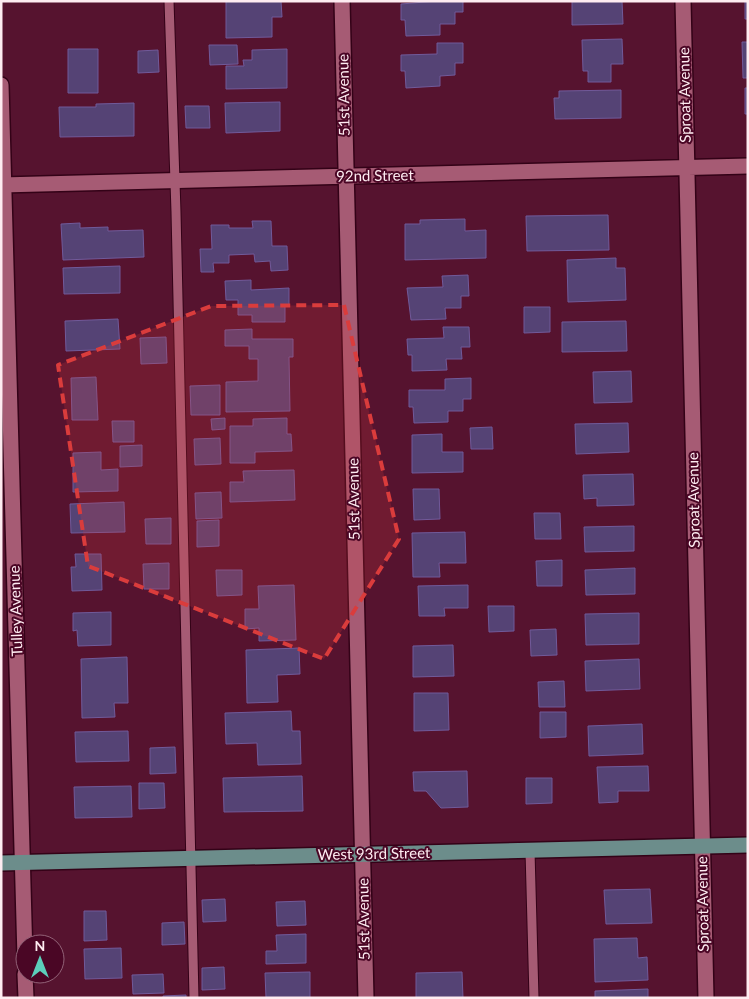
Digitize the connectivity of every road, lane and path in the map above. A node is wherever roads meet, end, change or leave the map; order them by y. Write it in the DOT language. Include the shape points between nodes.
graph roads {
  1 [pos="169,1"];
  2 [pos="342,1"];
  3 [pos="683,1"];
  4 [pos="1,85"];
  5 [pos="748,166"];
  6 [pos="687,168"];
  7 [pos="346,177"];
  8 [pos="174,181"];
  9 [pos="3,185"];
  10 [pos="748,845"];
  11 [pos="702,846"];
  12 [pos="530,850"];
  13 [pos="362,855"];
  14 [pos="192,859"];
  15 [pos="1,863"];
  16 [pos="22,863"];
  17 [pos="24,934"];
  18 [pos="25,984"];
  19 [pos="26,998"];
  20 [pos="194,998"];
  21 [pos="366,998"];
  22 [pos="534,998"];
  23 [pos="706,998"];
  1 -- 8 [label="lane"];
  2 -- 7 [label="street, 51st Avenue"];
  3 -- 6 [label="street, Sproat Avenue"];
  4 -- 9 [label="street, Tulley Avenue"];
  5 -- 6 [label="street, 92nd Street"];
  6 -- 7 [label="street, 92nd Street"];
  6 -- 11 [label="street, Sproat Avenue"];
  7 -- 8 [label="street, 92nd Street"];
  7 -- 13 [label="street, 51st Avenue"];
  8 -- 9 [label="street, 92nd Street"];
  8 -- 14 [label="lane"];
  9 -- 16 [label="street, Tulley Avenue"];
  10 -- 11 [label="main road, West 93rd Street"];
  11 -- 12 [label="main road, West 93rd Street"];
  11 -- 23 [label="street, Sproat Avenue"];
  12 -- 13 [label="main road, West 93rd Street"];
  12 -- 22 [label="lane"];
  13 -- 14 [label="main road, West 93rd Street"];
  13 -- 21 [label="street, 51st Avenue"];
  14 -- 16 [label="main road, West 93rd Street"];
  14 -- 20 [label="lane"];
  15 -- 16 [label="main road, West 93rd Street"];
  16 -- 17 [label="street, Tulley Avenue"];
  18 -- 19 [label="street"];
}
